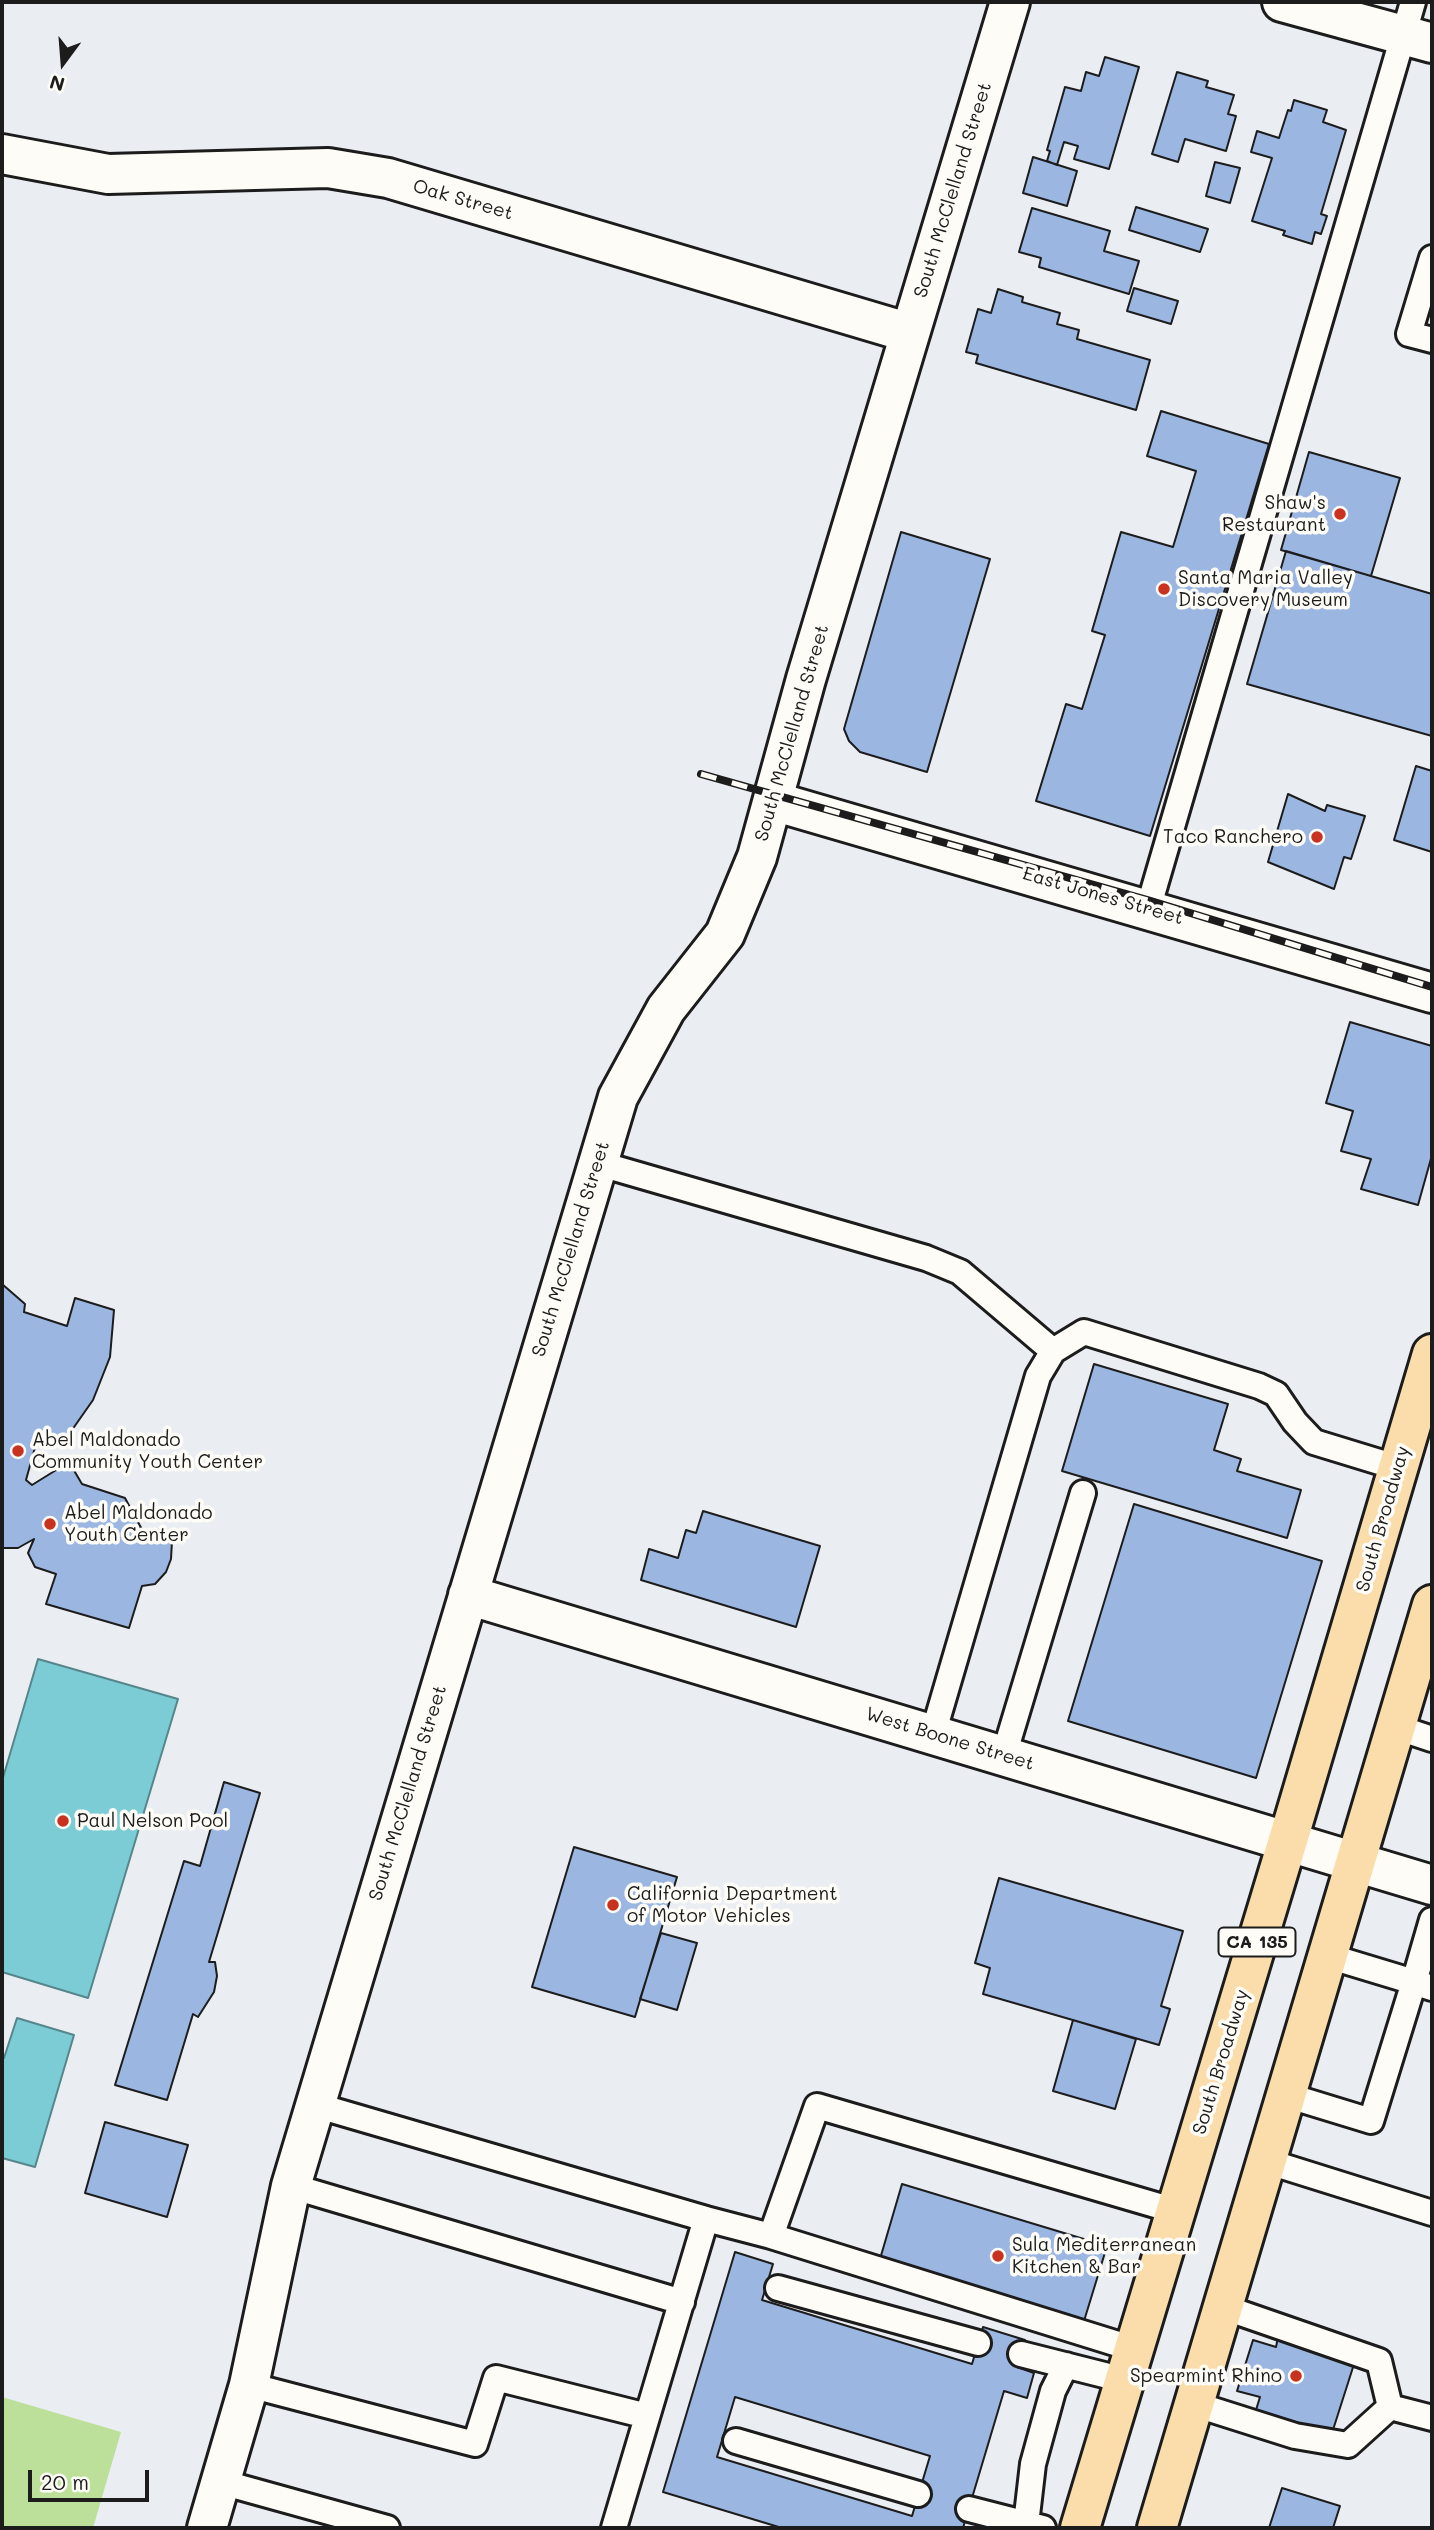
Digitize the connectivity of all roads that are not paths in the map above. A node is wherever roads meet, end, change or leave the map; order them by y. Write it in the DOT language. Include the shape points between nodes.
graph roads {
  1 [pos="1010,2"];
  2 [pos="1282,2"];
  3 [pos="1416,27"];
  4 [pos="2,154"];
  5 [pos="1432,258"];
  6 [pos="910,333"];
  7 [pos="1432,340"];
  8 [pos="773,801"];
  9 [pos="1149,909"];
  10 [pos="1432,993"];
  11 [pos="597,1163"];
  12 [pos="1053,1351"];
  13 [pos="1432,1354"];
  14 [pos="1399,1468"];
  15 [pos="1083,1493"];
  16 [pos="468,1595"];
  17 [pos="1432,1605"];
  18 [pos="1396,1727"];
  19 [pos="933,1734"];
  20 [pos="1432,1739"];
  21 [pos="1004,1755"];
  22 [pos="1288,1840"];
  23 [pos="1357,1862"];
  24 [pos="1432,1885"];
  25 [pos="1432,1920"];
  26 [pos="1328,1956"];
  27 [pos="1423,1985"];
  28 [pos="1286,2095"];
  29 [pos="315,2105"];
  30 [pos="1266,2161"];
  31 [pos="291,2186"];
  32 [pos="1176,2211"];
  33 [pos="1432,2213"];
  34 [pos="706,2219"];
  35 [pos="771,2236"];
  36 [pos="778,2288"];
  37 [pos="681,2302"];
  38 [pos="1223,2307"];
  39 [pos="978,2343"];
  40 [pos="1021,2354"];
  41 [pos="1129,2364"];
  42 [pos="1066,2365"];
  43 [pos="249,2385"];
  44 [pos="1194,2404"];
  45 [pos="1390,2407"];
  46 [pos="647,2416"];
  47 [pos="1432,2418"];
  48 [pos="736,2441"];
  49 [pos="220,2482"];
  50 [pos="918,2494"];
  51 [pos="969,2509"];
  52 [pos="1034,2526"];
  53 [pos="207,2528"];
  54 [pos="387,2528"];
  55 [pos="614,2528"];
  56 [pos="1080,2528"];
  57 [pos="1157,2528"];
  1 -- 6 [label="street, South McClelland Street"];
  2 -- 3 [label="street"];
  3 -- 9 [label="lane"];
  4 -- 6 [label="street, Oak Street" via="108,174 328,168 388,178"];
  5 -- 7 [label="lane" via="1409,334"];
  6 -- 8 [label="street, South McClelland Street"];
  8 -- 9 [label="street, East Jones Street"];
  8 -- 11 [label="street, South McClelland Street" via="757,857 725,934 666,1009 618,1097"];
  9 -- 10 [label="street, East Jones Street"];
  11 -- 12 [label="lane" via="949,1267"];
  11 -- 16 [label="street, South McClelland Street"];
  12 -- 14 [label="lane" via="1084,1332 1259,1386 1276,1394 1314,1442"];
  12 -- 19 [label="lane" via="1038,1376"];
  13 -- 14 [label="main road, South Broadway / CA 135"];
  14 -- 22 [label="main road, South Broadway / CA 135"];
  15 -- 21 [label="lane"];
  16 -- 19 [label="street, West Boone Street"];
  16 -- 29 [label="street, South McClelland Street"];
  17 -- 18 [label="main road"];
  18 -- 20 [label="lane"];
  18 -- 23 [label="main road"];
  19 -- 21 [label="street, West Boone Street"];
  21 -- 22 [label="street, West Boone Street"];
  22 -- 23 [label="street, West Boone Street"];
  22 -- 32 [label="main road, South Broadway / CA 135"];
  23 -- 24 [label="street, West Boone Street"];
  23 -- 26 [label="main road"];
  25 -- 27 [label="lane"];
  26 -- 27 [label="lane"];
  26 -- 28 [label="main road"];
  27 -- 28 [label="lane" via="1371,2121"];
  28 -- 30 [label="main road"];
  29 -- 31 [label="street, South McClelland Street"];
  29 -- 34 [label="lane"];
  30 -- 33 [label="lane"];
  30 -- 38 [label="main road"];
  31 -- 37 [label="lane"];
  31 -- 43 [label="street, South McClelland Street"];
  32 -- 35 [label="lane" via="817,2106"];
  32 -- 41 [label="main road, South Broadway / CA 135"];
  34 -- 35 [label="lane"];
  34 -- 37 [label="lane"];
  35 -- 41 [label="lane"];
  36 -- 39 [label="lane"];
  37 -- 46 [label="lane"];
  38 -- 44 [label="main road"];
  38 -- 45 [label="lane" via="1380,2361"];
  40 -- 42 [label="lane"];
  41 -- 42 [label="lane"];
  41 -- 56 [label="main road, South Broadway / CA 135"];
  42 -- 52 [label="lane" via="1053,2391 1033,2464"];
  43 -- 46 [label="lane" via="475,2444 496,2378"];
  43 -- 49 [label="street, South McClelland Street"];
  44 -- 45 [label="lane" via="1295,2437 1348,2445"];
  44 -- 57 [label="main road"];
  45 -- 47 [label="lane"];
  46 -- 55 [label="lane"];
  48 -- 50 [label="lane"];
  49 -- 53 [label="street, South McClelland Street"];
  49 -- 54 [label="lane"];
  51 -- 52 [label="lane"];
}
